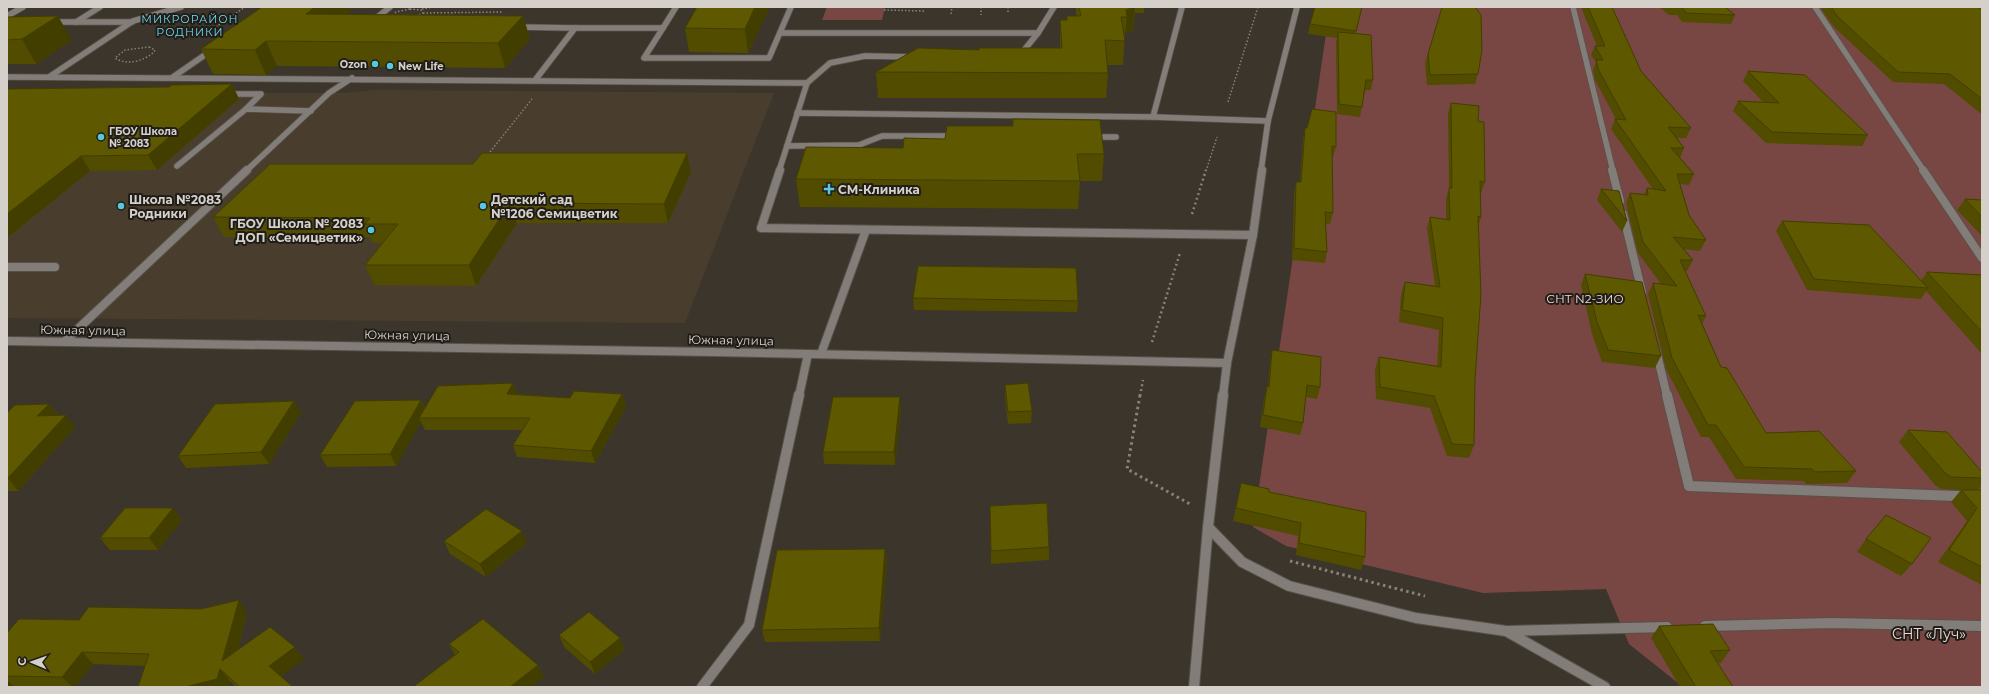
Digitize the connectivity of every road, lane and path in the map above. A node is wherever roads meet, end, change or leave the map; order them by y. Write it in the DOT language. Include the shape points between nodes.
graph roads {
  1 [pos="23,7"];
  2 [pos="100,7"];
  3 [pos="181,7"];
  4 [pos="390,7"];
  5 [pos="419,7"];
  6 [pos="434,7"];
  7 [pos="676,7"];
  8 [pos="791,7"];
  9 [pos="952,7"];
  10 [pos="1054,7"];
  11 [pos="1182,7"];
  12 [pos="1258,7"];
  13 [pos="1297,7"];
  14 [pos="1573,7"];
  15 [pos="1815,7"];
  16 [pos="414,8"];
  17 [pos="422,10"];
  18 [pos="884,10"];
  19 [pos="924,10"];
  20 [pos="951,15"];
  21 [pos="7,16"];
  22 [pos="45,22"];
  23 [pos="75,22"];
  24 [pos="133,22"];
  25 [pos="367,26"];
  26 [pos="511,27"];
  27 [pos="575,28"];
  28 [pos="663,28"];
  29 [pos="780,33"];
  30 [pos="1038,33"];
  31 [pos="216,46"];
  32 [pos="137,48"];
  33 [pos="918,57"];
  34 [pos="1011,58"];
  35 [pos="7,77"];
  36 [pos="48,77"];
  37 [pos="173,77"];
  38 [pos="352,78"];
  39 [pos="536,80"];
  40 [pos="547,80"];
  41 [pos="807,83"];
  42 [pos="221,95"];
  43 [pos="246,109"];
  44 [pos="311,111"];
  45 [pos="797,113"];
  46 [pos="1153,117"];
  47 [pos="1222,120"];
  48 [pos="1268,121"];
  49 [pos="960,136"];
  50 [pos="1084,137"];
  51 [pos="1116,137"];
  52 [pos="786,146"];
  53 [pos="490,152"];
  54 [pos="177,166"];
  55 [pos="866,230"];
  56 [pos="1186,233"];
  57 [pos="1253,235"];
  58 [pos="1982,258"];
  59 [pos="55,267"];
  60 [pos="7,268"];
  61 [pos="1644,301"];
  62 [pos="1654,339"];
  63 [pos="7,341"];
  64 [pos="65,341"];
  65 [pos="808,354"];
  66 [pos="821,354"];
  67 [pos="1146,361"];
  68 [pos="1227,363"];
  69 [pos="1982,497"];
  70 [pos="1210,515"];
  71 [pos="1208,527"];
  72 [pos="1284,560"];
  73 [pos="1430,598"];
  74 [pos="1697,626"];
  75 [pos="1982,626"];
  76 [pos="1681,627"];
  77 [pos="1506,631"];
  78 [pos="702,687"];
  79 [pos="1194,687"];
  80 [pos="1605,687"];
  1 -- 21 [label="street"];
  2 -- 23 [label="street"];
  3 -- 24 [label="street"];
  4 -- 25 [label="street"];
  5 -- 16 [label="path"];
  6 -- 17 [label="path"];
  7 -- 28 [label="street"];
  8 -- 29 [label="street"];
  9 -- 20 [label="path"];
  10 -- 30 [label="street"];
  11 -- 46 [label="street"];
  12 -- 47 [label="path"];
  13 -- 48 [label="street"];
  14 -- 61 [label="street"];
  15 -- 58 [label="street"];
  18 -- 19 [label="path"];
  22 -- 23 [label="street"];
  23 -- 24 [label="street"];
  24 -- 36 [label="street"];
  26 -- 27 [label="street"];
  27 -- 28 [label="street"];
  27 -- 39 [label="street"];
  28 -- 29 [label="street" via="644,58 769,58"];
  29 -- 30 [label="street"];
  30 -- 34 [label="street" via="1019,58"];
  31 -- 37 [label="street"];
  32 -- 32 [label="path" via="119,53 115,58 119,61 136,60 152,54 155,50 149,47"];
  33 -- 41 [label="street" via="865,56 830,63"];
  35 -- 36 [label="street"];
  36 -- 37 [label="street"];
  37 -- 38 [label="street"];
  38 -- 39 [label="street"];
  38 -- 44 [label="street" via="330,93"];
  39 -- 40 [label="street"];
  40 -- 41 [label="street"];
  40 -- 53 [label="path"];
  41 -- 45 [label="street"];
  42 -- 43 [label="street" via="261,94"];
  43 -- 44 [label="street"];
  43 -- 54 [label="street"];
  44 -- 64 [label="street"];
  45 -- 46 [label="street"];
  45 -- 52 [label="street"];
  46 -- 47 [label="street"];
  47 -- 48 [label="street"];
  47 -- 56 [label="path"];
  48 -- 57 [label="street"];
  49 -- 52 [label="street" via="882,136 859,145"];
  50 -- 51 [label="street"];
  52 -- 55 [label="street" via="761,228"];
  55 -- 56 [label="street"];
  55 -- 66 [label="street"];
  56 -- 57 [label="street"];
  56 -- 67 [label="path"];
  57 -- 68 [label="street"];
  59 -- 60 [label="street"];
  62 -- 69 [label="street" via="1689,486"];
  63 -- 64 [label="street, Южная улица"];
  64 -- 65 [label="street, Южная улица"];
  65 -- 66 [label="street, Южная улица"];
  65 -- 78 [label="street" via="749,625"];
  66 -- 67 [label="street, Южная улица"];
  67 -- 68 [label="street, Южная улица"];
  67 -- 70 [label="path" via="1127,468"];
  68 -- 70 [label="street"];
  70 -- 71 [label="street"];
  71 -- 77 [label="street" via="1242,562 1289,586 1416,618"];
  71 -- 79 [label="street"];
  72 -- 73 [label="path"];
  74 -- 75 [label="street" via="1832,623"];
  76 -- 77 [label="street"];
  77 -- 80 [label="street"];
}
